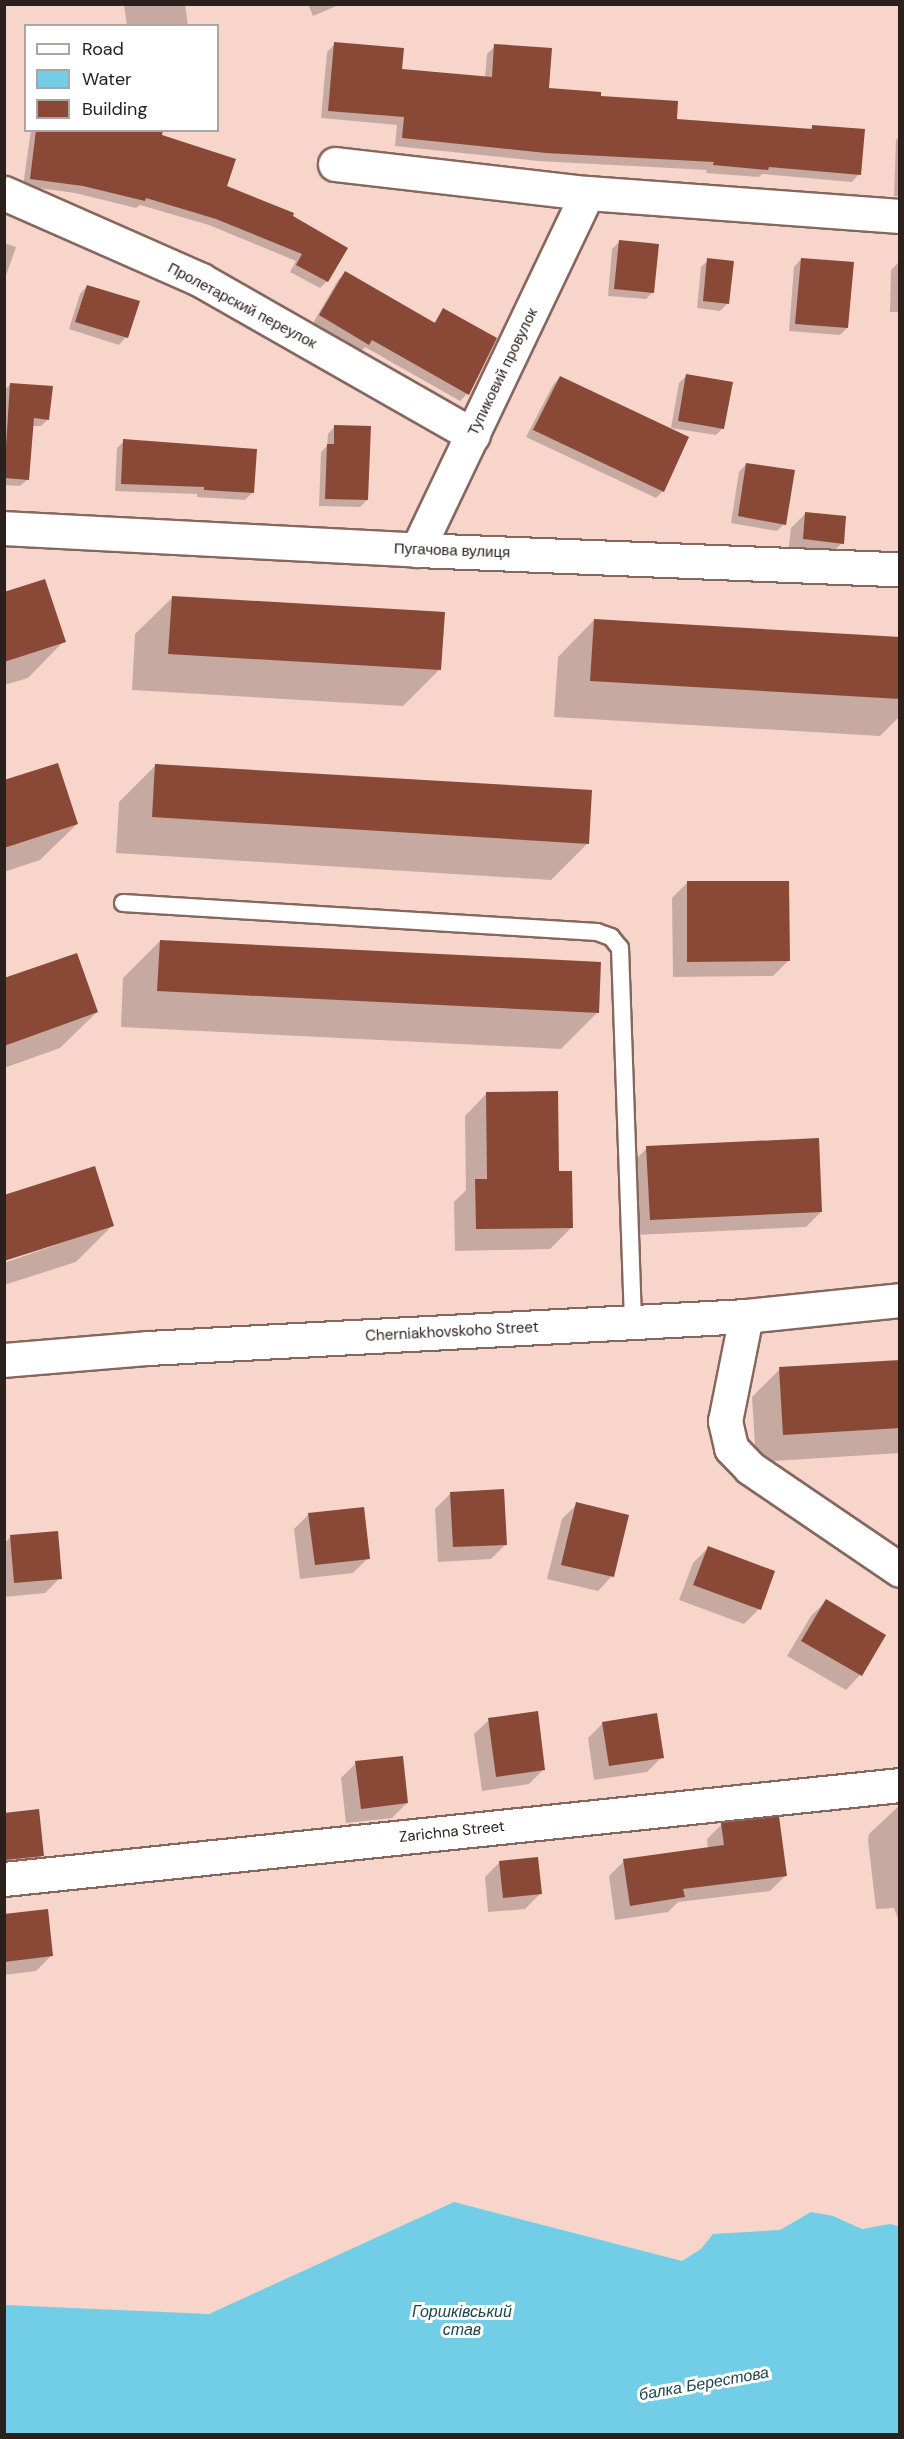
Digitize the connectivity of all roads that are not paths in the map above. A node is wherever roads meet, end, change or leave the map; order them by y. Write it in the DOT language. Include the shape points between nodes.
graph roads {
  1 [pos="335,164"];
  2 [pos="4,193"];
  3 [pos="587,193"];
  4 [pos="900,216"];
  5 [pos="473,435"];
  6 [pos="4,528"];
  7 [pos="417,550"];
  8 [pos="900,569"];
  9 [pos="123,903"];
  10 [pos="900,1300"];
  11 [pos="746,1316"];
  12 [pos="633,1322"];
  13 [pos="4,1360"];
  14 [pos="900,1570"];
  15 [pos="900,1785"];
  16 [pos="4,1879"];
  1 -- 3 [label="street"];
  2 -- 5 [label="street, Пролетарский переулок" via="201,280"];
  3 -- 4 [label="street"];
  3 -- 5 [label="street, Тупиковий провулок"];
  5 -- 7 [label="street, Тупиковий провулок"];
  6 -- 7 [label="street, Пугачова вулиця"];
  7 -- 8 [label="street, Пугачова вулиця"];
  9 -- 12 [label="lane" via="597,932 611,937 620,948"];
  10 -- 11 [label="street, Cherniakhovskoho Street"];
  11 -- 12 [label="street, Cherniakhovskoho Street"];
  11 -- 14 [label="street" via="724,1420 731,1448 750,1468"];
  12 -- 13 [label="street, Cherniakhovskoho Street" via="148,1348"];
  15 -- 16 [label="street, Zarichna Street"];
}
